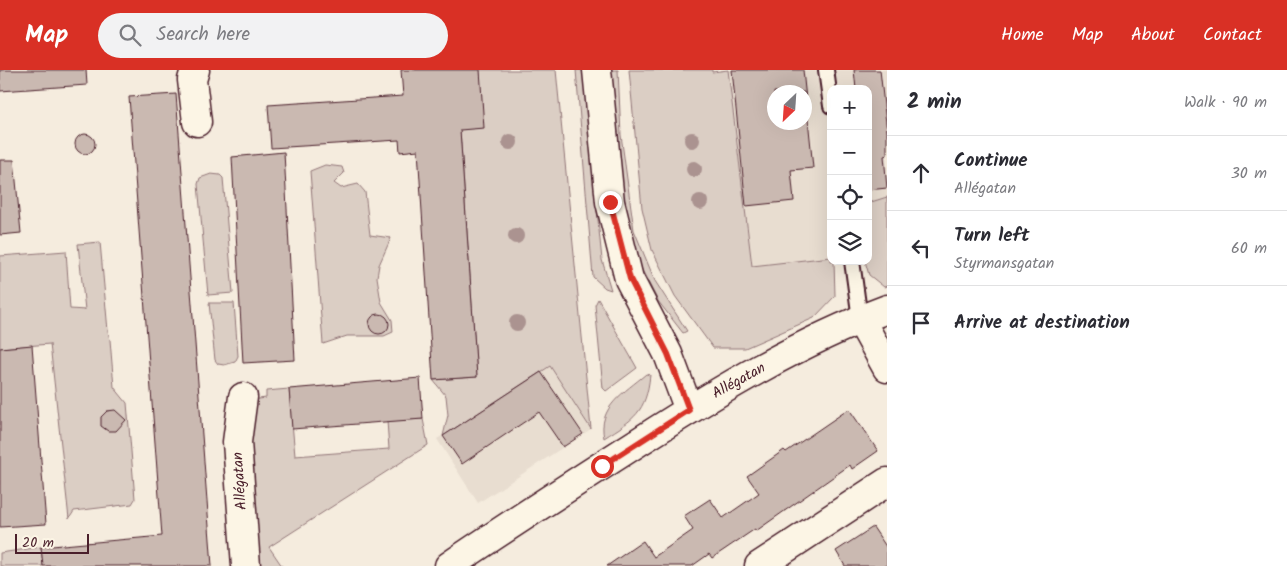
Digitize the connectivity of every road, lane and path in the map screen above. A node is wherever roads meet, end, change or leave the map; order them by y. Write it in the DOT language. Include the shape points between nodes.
graph roads {
  1 [pos="196,70"];
  2 [pos="597,70"];
  3 [pos="826,70"];
  4 [pos="828,85"];
  5 [pos="197,122"];
  6 [pos="853,265"];
  7 [pos="887,309"];
  8 [pos="860,319"];
  9 [pos="886,362"];
  10 [pos="243,397"];
  11 [pos="689,410"];
  12 [pos="887,482"];
  13 [pos="246,566"];
  14 [pos="449,566"];
  15 [pos="758,566"];
  1 -- 5 [label="street" via="192,80"];
  2 -- 11 [label="street" via="610,202 630,279 668,354"];
  3 -- 4 [label="lane"];
  6 -- 8 [label="lane"];
  7 -- 8 [label="street, Allégatan"];
  8 -- 9 [label="street"];
  8 -- 11 [label="street, Allégatan" via="756,371"];
  10 -- 13 [label="street, Allégatan" via="237,442"];
  11 -- 14 [label="street, Allégatan"];
  12 -- 15 [label="street"];
}
